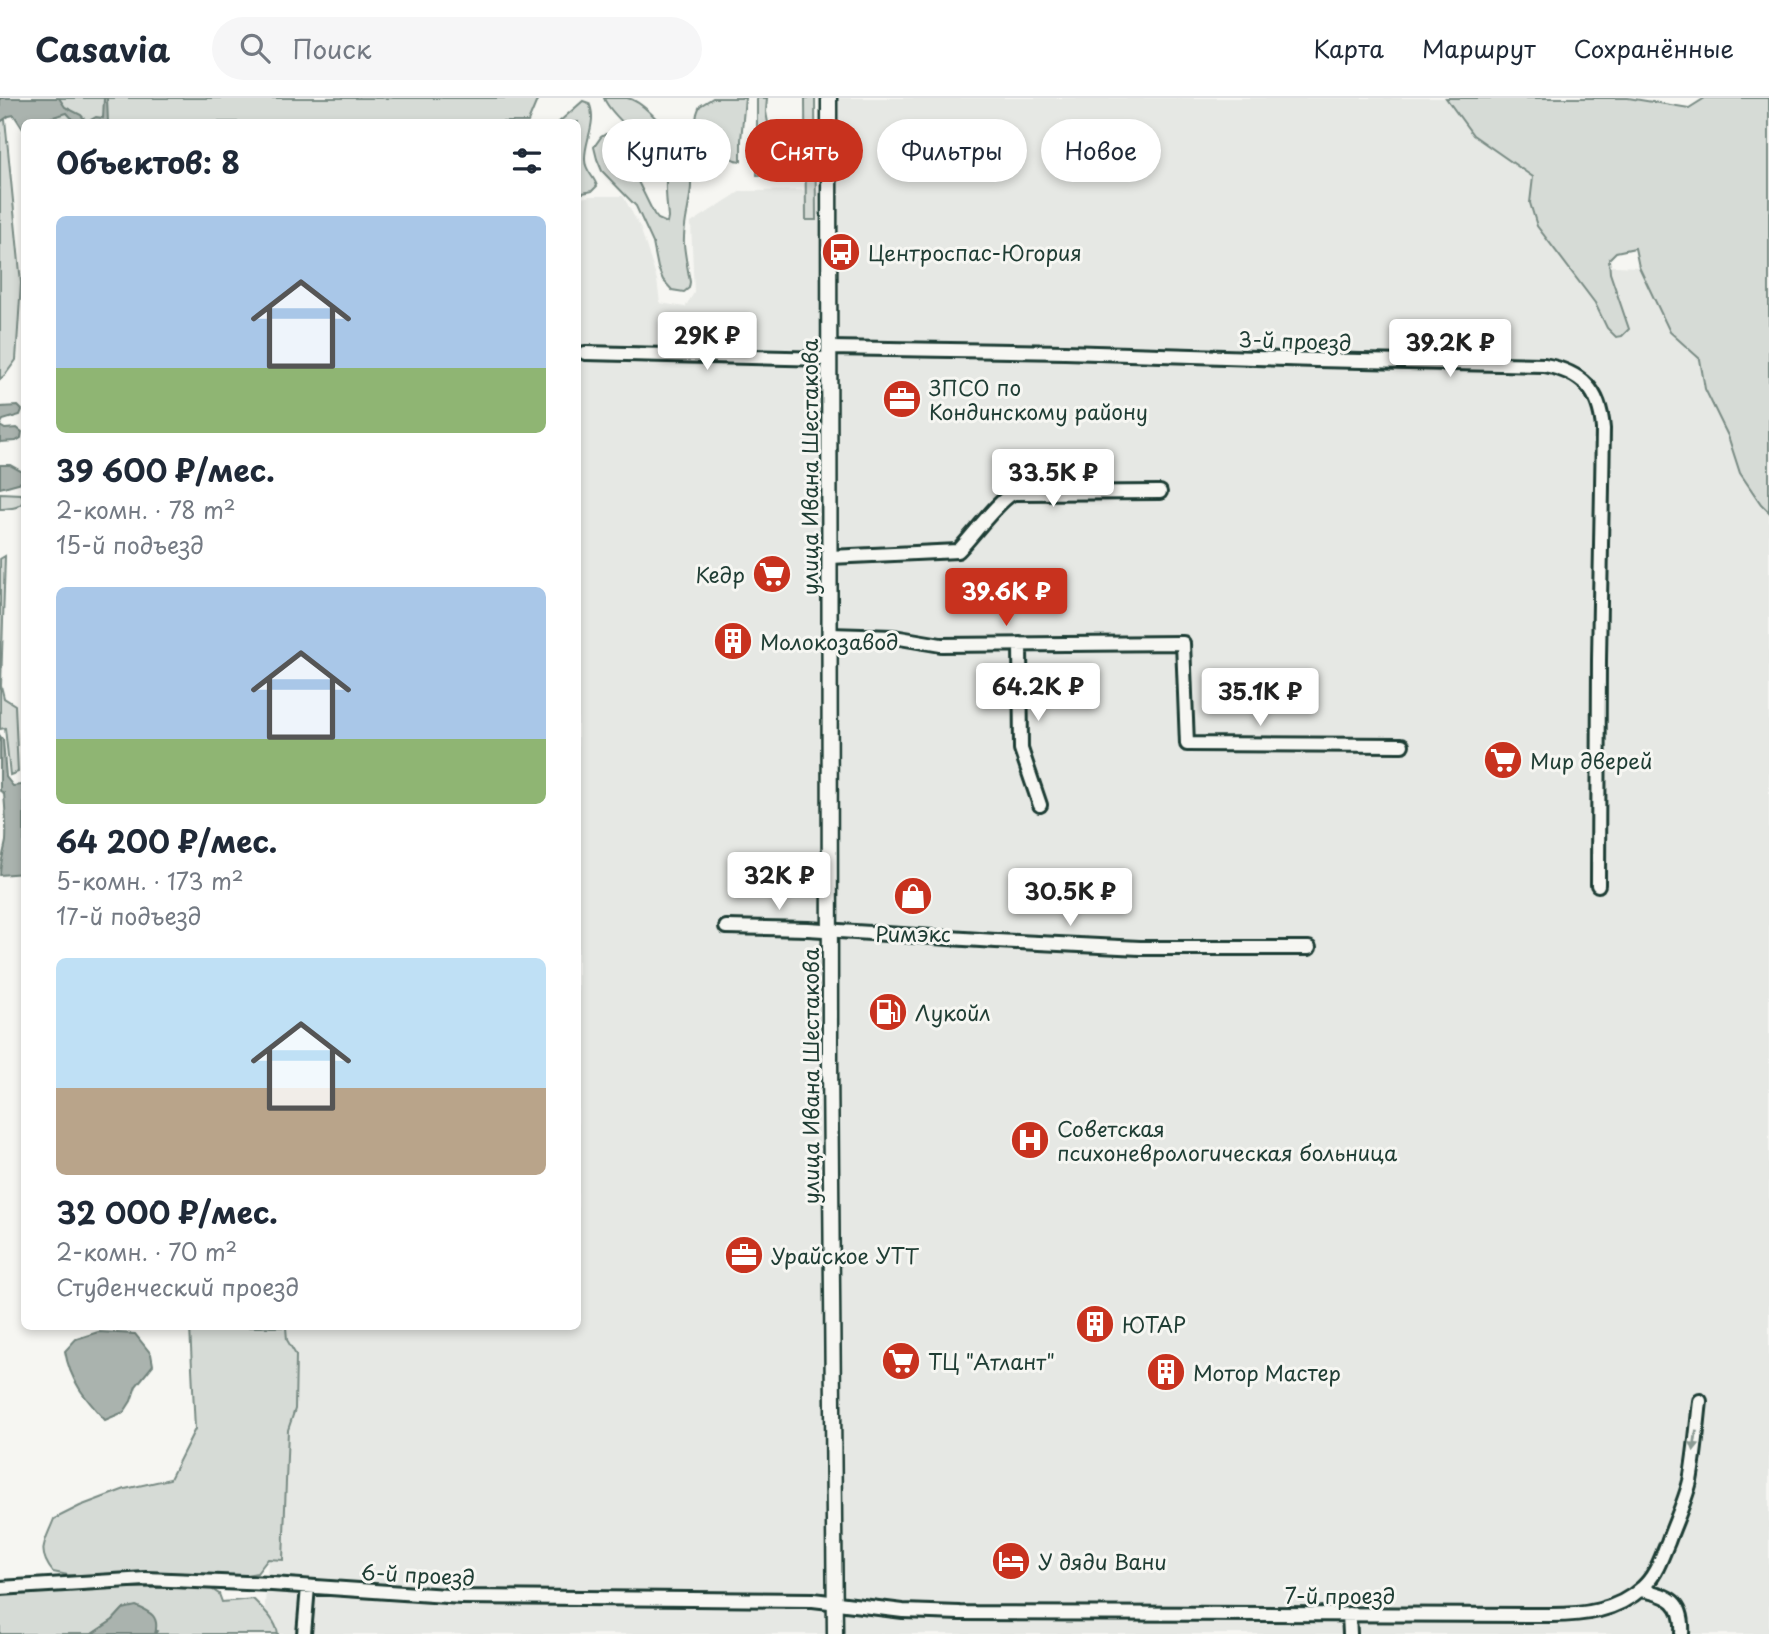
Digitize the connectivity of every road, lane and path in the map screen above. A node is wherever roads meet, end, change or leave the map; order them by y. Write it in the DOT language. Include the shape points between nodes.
graph roads {
  1 [pos="829,98"];
  2 [pos="585,353"];
  3 [pos="829,353"];
  4 [pos="1160,492"];
  5 [pos="830,557"];
  6 [pos="830,635"];
  7 [pos="1020,644"];
  8 [pos="1402,745"];
  9 [pos="1040,805"];
  10 [pos="1598,885"];
  11 [pos="726,927"];
  12 [pos="830,931"];
  13 [pos="1309,948"];
  14 [pos="1700,1401"];
  15 [pos="307,1587"];
  16 [pos="0,1588"];
  17 [pos="1641,1590"];
  18 [pos="834,1602"];
  19 [pos="1349,1615"];
  20 [pos="304,1634"];
  21 [pos="835,1634"];
  22 [pos="1350,1634"];
  23 [pos="1682,1634"];
  1 -- 3 [label="main road, улица Ивана Шестакова"];
  2 -- 3 [label="street, 3-й проезд"];
  3 -- 5 [label="main road, улица Ивана Шестакова"];
  3 -- 10 [label="street, 3-й проезд" via="964,349 1532,365 1574,375 1597,401 1603,429"];
  4 -- 5 [label="street" via="1014,493 1005,497 958,551"];
  5 -- 6 [label="main road, улица Ивана Шестакова"];
  6 -- 7 [label="street" via="894,637 941,645"];
  6 -- 12 [label="main road, улица Ивана Шестакова"];
  7 -- 8 [label="street" via="1183,643 1187,744"];
  7 -- 9 [label="street" via="1021,749"];
  11 -- 12 [label="street"];
  12 -- 13 [label="street" via="1140,948"];
  12 -- 18 [label="main road, улица Ивана Шестакова"];
  14 -- 17 [label="street, 7-й проезд, one-way" via="1690,1482 1659,1564"];
  15 -- 16 [label="street, 6-й проезд" via="146,1580"];
  15 -- 18 [label="street, 6-й проезд" via="461,1597"];
  15 -- 20 [label="street"];
  17 -- 19 [label="street, 7-й проезд" via="1608,1607 1581,1614"];
  17 -- 23 [label="street" via="1671,1599 1681,1613"];
  18 -- 19 [label="street, 7-й проезд" via="960,1613"];
  18 -- 21 [label="main road, улица Ивана Шестакова"];
  19 -- 22 [label="street"];
}
